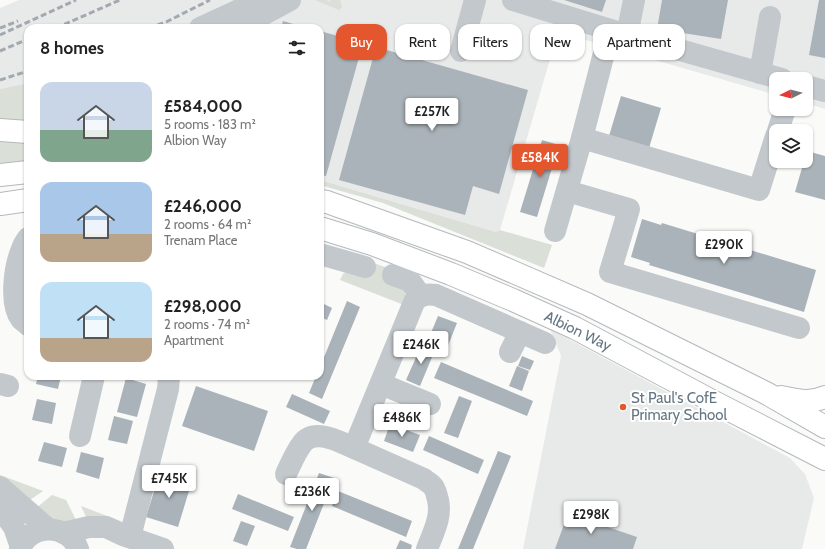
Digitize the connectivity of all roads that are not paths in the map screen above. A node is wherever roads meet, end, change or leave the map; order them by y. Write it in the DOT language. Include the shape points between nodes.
graph roads {
  1 [pos="257,0"];
  2 [pos="290,0"];
  3 [pos="475,0"];
  4 [pos="513,0"];
  5 [pos="634,0"];
  6 [pos="770,17"];
  7 [pos="209,24"];
  8 [pos="245,24"];
  9 [pos="468,24"];
  10 [pos="622,24"];
  11 [pos="593,25"];
  12 [pos="685,52"];
  13 [pos="609,60"];
  14 [pos="760,73"];
  15 [pos="769,75"];
  16 [pos="813,88"];
  17 [pos="825,91"];
  18 [pos="0,130"];
  19 [pos="24,132"];
  20 [pos="582,138"];
  21 [pos="769,158"];
  22 [pos="24,173"];
  23 [pos="0,176"];
  24 [pos="24,190"];
  25 [pos="567,191"];
  26 [pos="0,192"];
  27 [pos="24,201"];
  28 [pos="324,202"];
  29 [pos="0,204"];
  30 [pos="324,229"];
  31 [pos="555,231"];
  32 [pos="24,245"];
  33 [pos="330,263"];
  34 [pos="365,267"];
  35 [pos="393,274"];
  36 [pos="421,296"];
  37 [pos="24,322"];
  38 [pos="799,328"];
  39 [pos="520,332"];
  40 [pos="545,343"];
  41 [pos="510,352"];
  42 [pos="92,380"];
  43 [pos="169,380"];
  44 [pos="381,384"];
  45 [pos="766,393"];
  46 [pos="825,397"];
  47 [pos="430,404"];
  48 [pos="825,427"];
  49 [pos="80,436"];
  50 [pos="354,448"];
  51 [pos="825,459"];
  52 [pos="286,474"];
  53 [pos="0,487"];
  54 [pos="0,508"];
  55 [pos="56,531"];
  56 [pos="126,536"];
  57 [pos="20,548"];
  58 [pos="78,549"];
  59 [pos="163,549"];
  60 [pos="427,549"];
  1 -- 7 [label="street"];
  2 -- 8 [label="street"];
  3 -- 9 [label="street"];
  4 -- 11 [label="street"];
  5 -- 10 [label="street"];
  6 -- 14 [label="street"];
  12 -- 14 [label="street"];
  13 -- 20 [label="street"];
  14 -- 15 [label="street"];
  16 -- 17 [label="street"];
  18 -- 19 [label="highway"];
  20 -- 21 [label="street" via="759,190"];
  20 -- 25 [label="street"];
  22 -- 23 [label="highway"];
  24 -- 26 [label="highway"];
  25 -- 31 [label="street"];
  25 -- 38 [label="street" via="629,209 610,272"];
  27 -- 29 [label="highway"];
  28 -- 45 [label="highway, Albion Way" via="467,252 587,304"];
  30 -- 51 [label="highway, Albion Way" via="372,244 451,274 575,328"];
  32 -- 37 [label="street" via="13,287 18,314"];
  33 -- 34 [label="street"];
  35 -- 36 [label="street" via="410,281"];
  36 -- 39 [label="street" via="436,295"];
  36 -- 44 [label="street" via="412,306"];
  39 -- 40 [label="street"];
  39 -- 41 [label="street"];
  42 -- 49 [label="street" via="79,404"];
  43 -- 56 [label="street"];
  44 -- 47 [label="street"];
  44 -- 50 [label="street"];
  45 -- 46 [label="highway" via="803,402"];
  45 -- 48 [label="highway, Albion Way"];
  50 -- 52 [label="street" via="326,437 308,439 291,446"];
  50 -- 60 [label="street" via="424,479 434,487 440,514"];
  53 -- 55 [label="street"];
  54 -- 57 [label="street" via="14,527"];
  55 -- 56 [label="street" via="106,527"];
  55 -- 57 [label="street" via="38,531 27,538"];
  55 -- 58 [label="street" via="69,536"];
  56 -- 58 [label="street" via="102,537"];
  56 -- 59 [label="street"];
}
